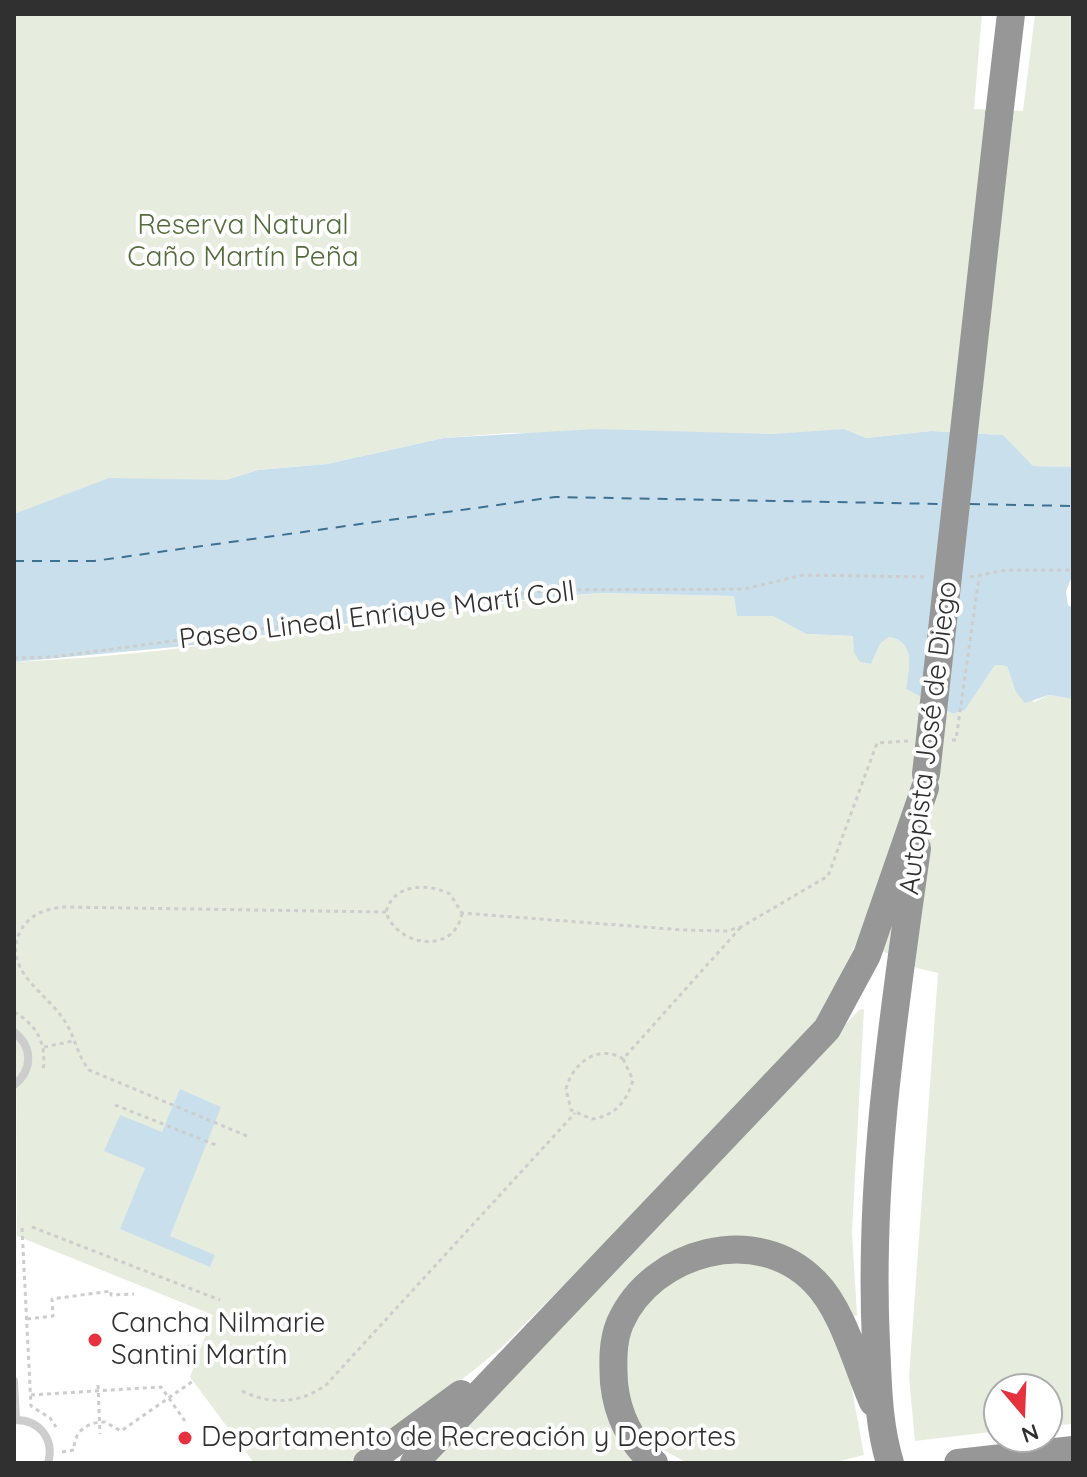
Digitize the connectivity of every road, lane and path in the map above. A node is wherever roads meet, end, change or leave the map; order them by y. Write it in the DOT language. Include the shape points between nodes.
graph roads {
  1 [pos="1011,14"];
  2 [pos="1073,570"];
  3 [pos="931,577"];
  4 [pos="963,577"];
  5 [pos="979,577"];
  6 [pos="14,658"];
  7 [pos="940,740"];
  8 [pos="909,741"];
  9 [pos="926,781"];
  10 [pos="386,912"];
  11 [pos="462,913"];
  12 [pos="741,927"];
  13 [pos="14,1032"];
  14 [pos="73,1041"];
  15 [pos="44,1047"];
  16 [pos="623,1059"];
  17 [pos="14,1085"];
  18 [pos="115,1105"];
  19 [pos="575,1113"];
  20 [pos="247,1136"];
  21 [pos="216,1145"];
  22 [pos="32,1227"];
  23 [pos="22,1228"];
  24 [pos="134,1294"];
  25 [pos="220,1300"];
  26 [pos="27,1319"];
  27 [pos="530,1339"];
  28 [pos="202,1345"];
  29 [pos="155,1350"];
  30 [pos="14,1381"];
  31 [pos="193,1381"];
  32 [pos="98,1388"];
  33 [pos="242,1391"];
  34 [pos="31,1395"];
  35 [pos="169,1398"];
  36 [pos="880,1418"];
  37 [pos="15,1420"];
  38 [pos="185,1421"];
  39 [pos="100,1422"];
  40 [pos="59,1433"];
  41 [pos="100,1434"];
  42 [pos="1073,1450"];
  43 [pos="62,1460"];
  44 [pos="48,1463"];
  45 [pos="367,1463"];
  46 [pos="414,1463"];
  47 [pos="654,1463"];
  48 [pos="890,1463"];
  49 [pos="958,1463"];
  1 -- 9 [label="highway, Autopista José de Diego, bridge"];
  2 -- 5 [label="path" via="1006,570"];
  3 -- 6 [label="path, Paseo Lineal Enrique Martí Coll" via="803,575 744,589 551,590"];
  4 -- 5 [label="path"];
  5 -- 7 [label="path" via="956,740"];
  8 -- 12 [label="path" via="877,743 828,876"];
  9 -- 27 [label="highway" via="867,955 827,1029"];
  9 -- 36 [label="highway, Autopista José de Diego" via="876,1186"];
  10 -- 11 [label="path" via="400,893 424,886 450,894"];
  10 -- 11 [label="path" via="397,932 420,942 452,933"];
  10 -- 14 [label="path" via="45,910 22,929 16,958 25,976 61,1015"];
  11 -- 12 [label="path" via="695,930"];
  12 -- 16 [label="path"];
  13 -- 17 [label="lane" via="27,1047 29,1060"];
  14 -- 15 [label="path"];
  14 -- 20 [label="path" via="94,1074"];
  16 -- 19 [label="path" via="633,1080 619,1106 601,1118"];
  16 -- 19 [label="path" via="603,1052 577,1068 566,1093"];
  18 -- 21 [label="path"];
  19 -- 33 [label="path" via="319,1390 301,1399 276,1401"];
  22 -- 25 [label="path"];
  23 -- 26 [label="path"];
  24 -- 26 [label="path" via="92,1291 52,1299 53,1316"];
  26 -- 34 [label="path"];
  27 -- 45 [label="highway"];
  27 -- 46 [label="highway"];
  28 -- 29 [label="path"];
  30 -- 37 [label="lane"];
  31 -- 35 [label="path"];
  32 -- 34 [label="path"];
  32 -- 35 [label="path" via="161,1387"];
  32 -- 39 [label="path"];
  34 -- 40 [label="path" via="31,1406 50,1418"];
  35 -- 38 [label="path"];
  35 -- 39 [label="path" via="121,1431"];
  36 -- 47 [label="highway" via="836,1312 808,1275 777,1258 724,1250 677,1263 642,1288 616,1336 615,1391 627,1428"];
  36 -- 48 [label="highway, Autopista José de Diego"];
  37 -- 44 [label="lane" via="33,1423 46,1435"];
  39 -- 41 [label="path"];
  39 -- 43 [label="path" via="80,1432 74,1450 62,1450"];
  42 -- 49 [label="highway"];
}
